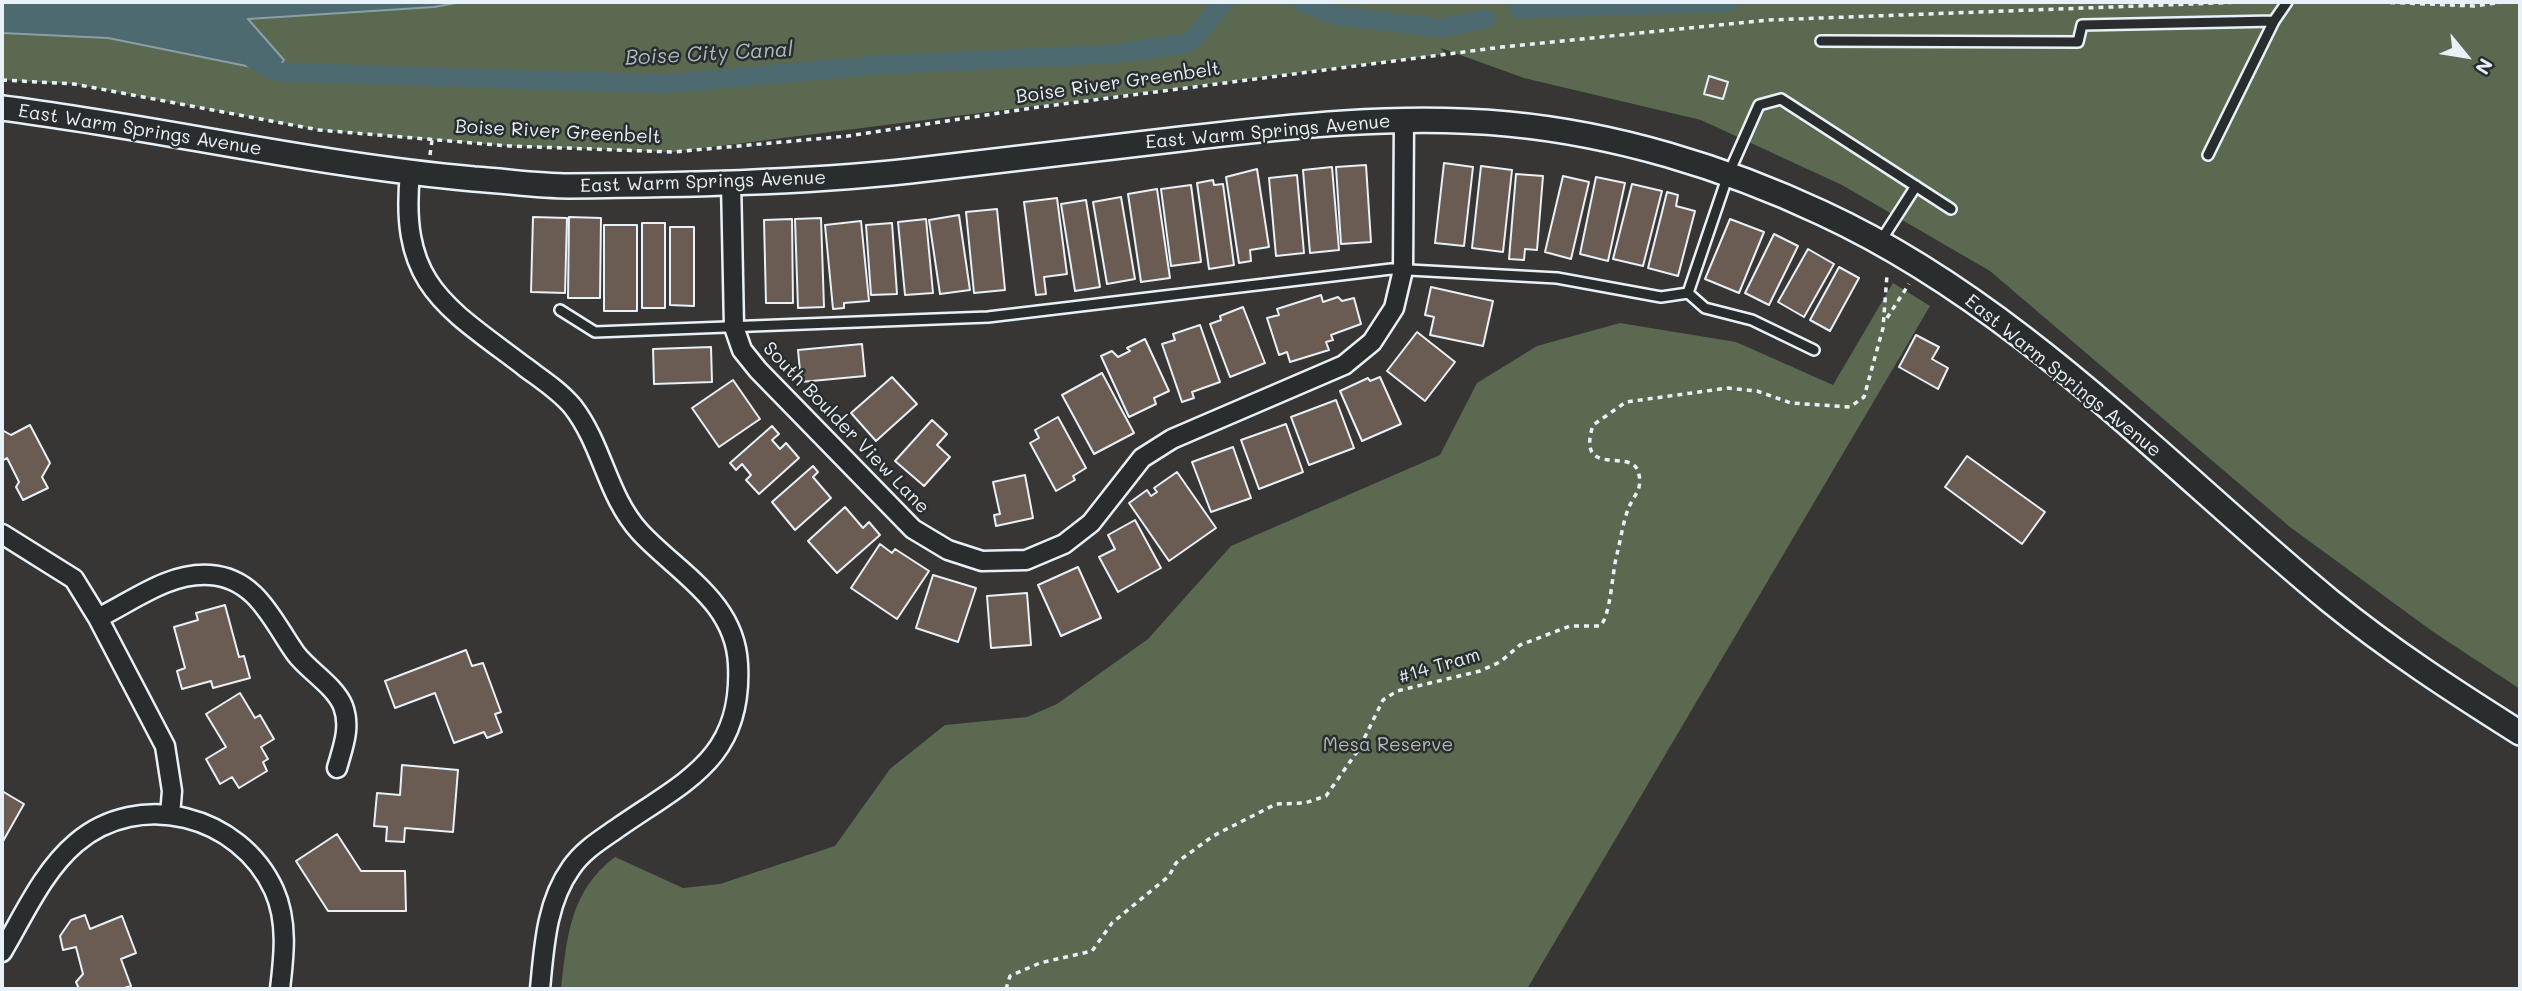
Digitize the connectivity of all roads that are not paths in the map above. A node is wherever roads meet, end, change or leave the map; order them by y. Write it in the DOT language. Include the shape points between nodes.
graph roads {
  1 [pos="2287,2"];
  2 [pos="2274,21"];
  3 [pos="1821,41"];
  4 [pos="2,108"];
  5 [pos="1404,120"];
  6 [pos="2208,155"];
  7 [pos="410,173"];
  8 [pos="1728,175"];
  9 [pos="731,181"];
  10 [pos="1916,186"];
  11 [pos="1951,209"];
  12 [pos="1880,242"];
  13 [pos="1403,270"];
  14 [pos="1688,293"];
  15 [pos="561,310"];
  16 [pos="734,327"];
  17 [pos="1814,350"];
  18 [pos="2,534"];
  19 [pos="97,618"];
  20 [pos="2520,733"];
  21 [pos="337,768"];
  22 [pos="170,815"];
  23 [pos="2,952"];
  24 [pos="280,989"];
  25 [pos="540,989"];
  1 -- 2 [label="lane"];
  2 -- 3 [label="lane" via="2082,25 2078,42"];
  2 -- 6 [label="lane"];
  4 -- 7 [label="street, East Warm Springs Avenue"];
  5 -- 8 [label="street, East Warm Springs Avenue" via="1509,124 1569,133 1637,147"];
  5 -- 9 [label="street, East Warm Springs Avenue" via="1287,126 901,172"];
  5 -- 13 [label="street, South Boulder View Lane"];
  7 -- 9 [label="street, East Warm Springs Avenue" via="562,186"];
  7 -- 25 [label="street" via="408,224 419,269 432,291 566,399 588,427 616,498 640,531 706,591 727,621 738,660 739,701 728,733 713,756 690,778 587,850 557,890"];
  8 -- 10 [label="lane" via="1759,105 1781,99"];
  8 -- 12 [label="street, East Warm Springs Avenue"];
  8 -- 14 [label="lane"];
  9 -- 16 [label="street, South Boulder View Lane"];
  10 -- 11 [label="lane"];
  10 -- 12 [label="lane"];
  12 -- 20 [label="street, East Warm Springs Avenue" via="1969,297 2030,344 2333,603"];
  13 -- 14 [label="lane" via="1558,278 1661,297"];
  13 -- 16 [label="lane" via="988,317"];
  13 -- 16 [label="street, South Boulder View Lane" via="1394,308 1372,341 1344,365 1172,439 1142,458 1091,523 1064,544 1026,560 982,561 948,550 913,528 758,370 742,350"];
  14 -- 17 [label="lane" via="1705,309 1752,320"];
  15 -- 16 [label="lane" via="595,332"];
  18 -- 19 [label="street" via="74,579"];
  19 -- 21 [label="street" via="177,577 212,575 236,582 257,596 297,655 342,704 348,727"];
  19 -- 22 [label="street" via="165,746 172,791"];
  22 -- 23 [label="street" via="117,819 77,842 52,868"];
  22 -- 24 [label="street" via="209,825 259,865 274,891 283,925"];
}
